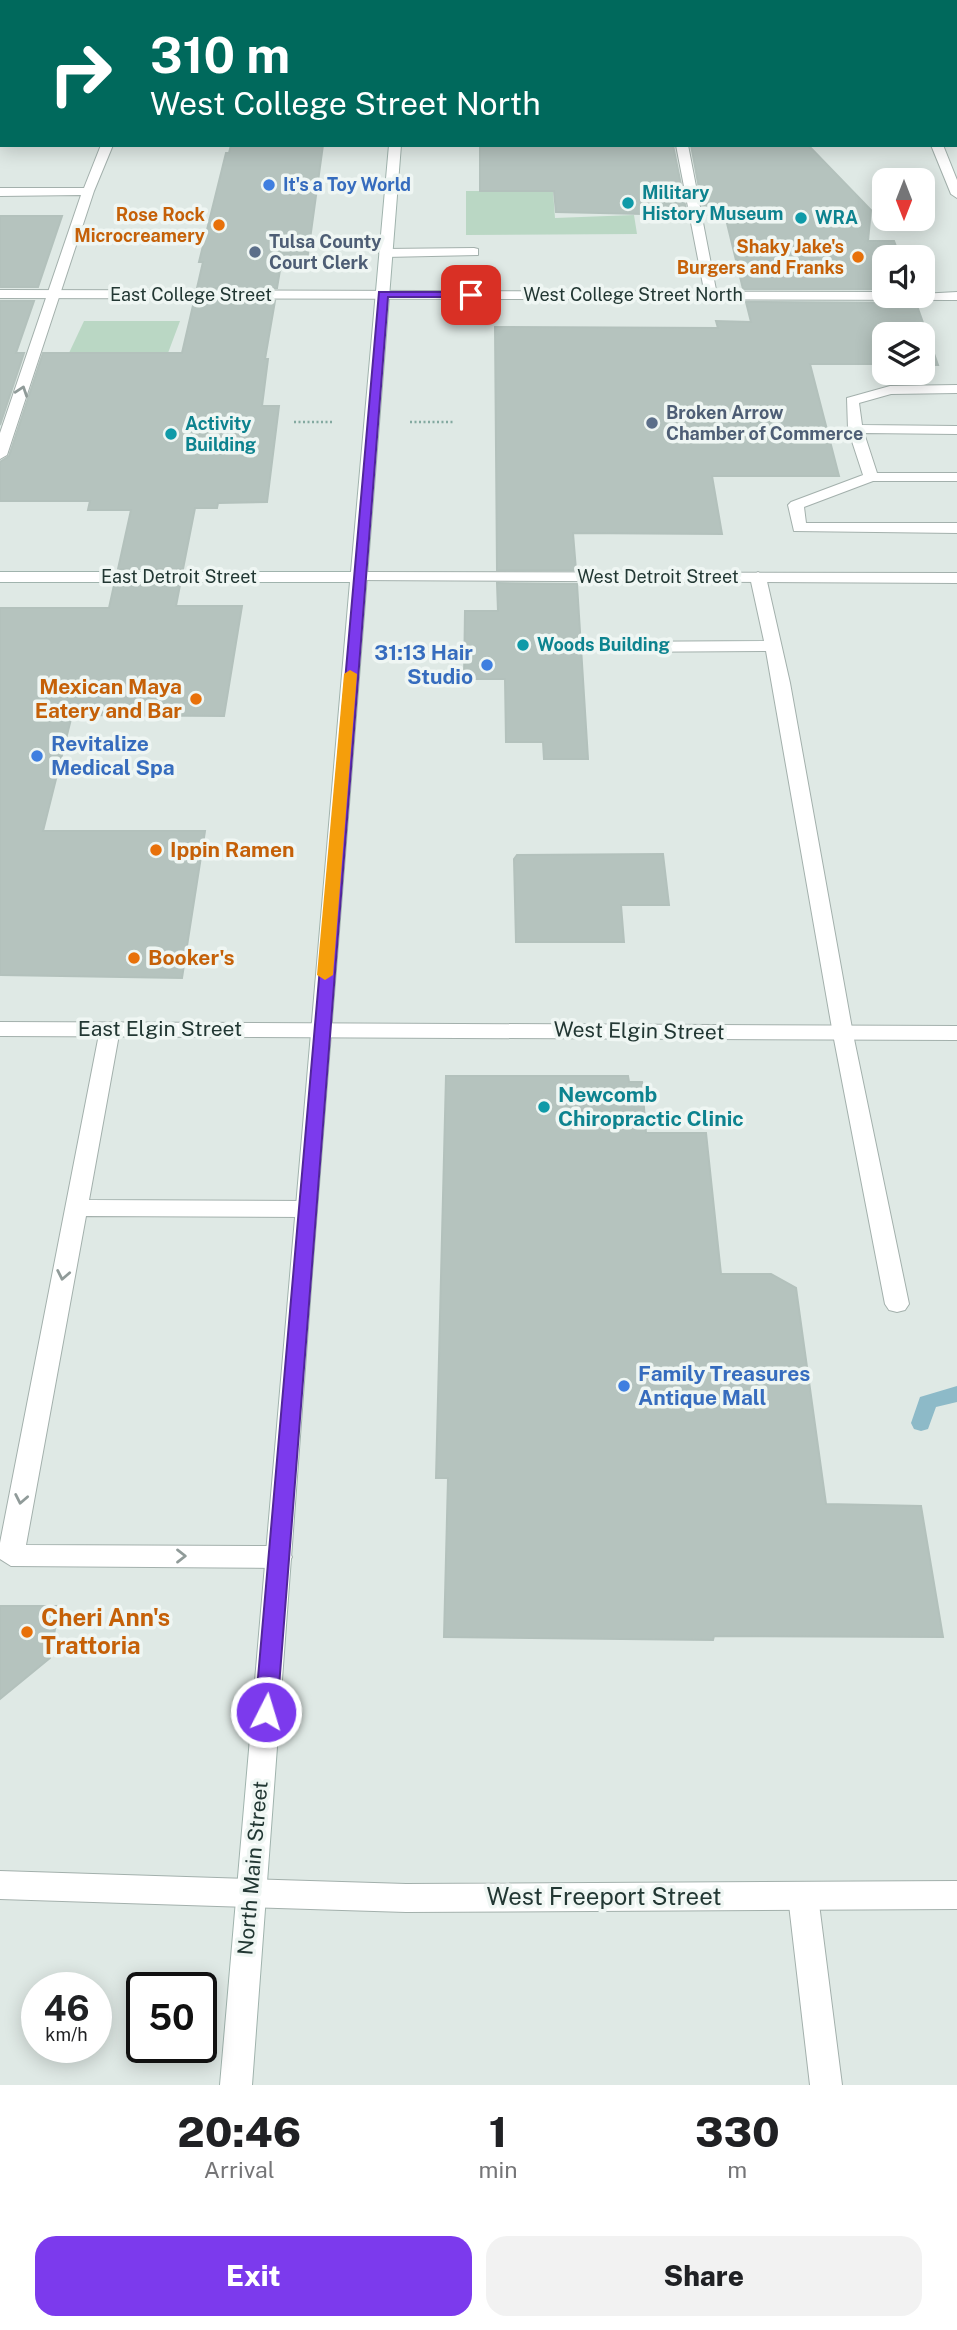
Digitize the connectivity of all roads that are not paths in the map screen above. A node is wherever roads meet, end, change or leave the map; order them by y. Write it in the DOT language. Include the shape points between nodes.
graph roads {
  1 [pos="106,147"];
  2 [pos="395,147"];
  3 [pos="682,147"];
  4 [pos="938,147"];
  5 [pos="88,191"];
  6 [pos="0,192"];
  7 [pos="957,194"];
  8 [pos="474,252"];
  9 [pos="385,253"];
  10 [pos="0,294"];
  11 [pos="55,294"];
  12 [pos="383,295"];
  13 [pos="711,295"];
  14 [pos="872,296"];
  15 [pos="935,296"];
  16 [pos="957,296"];
  17 [pos="957,389"];
  18 [pos="855,429"];
  19 [pos="957,430"];
  20 [pos="0,455"];
  21 [pos="871,477"];
  22 [pos="957,477"];
  23 [pos="957,528"];
  24 [pos="0,577"];
  25 [pos="359,578"];
  26 [pos="758,578"];
  27 [pos="957,578"];
  28 [pos="771,646"];
  29 [pos="606,647"];
  30 [pos="0,1029"];
  31 [pos="110,1029"];
  32 [pos="321,1030"];
  33 [pos="843,1034"];
  34 [pos="957,1034"];
  35 [pos="76,1208"];
  36 [pos="306,1209"];
  37 [pos="897,1304"];
  38 [pos="279,1557"];
  39 [pos="0,1885"];
  40 [pos="250,1893"];
  41 [pos="957,1895"];
  42 [pos="803,1896"];
  43 [pos="236,2085"];
  44 [pos="826,2085"];
  1 -- 5 [label="street"];
  2 -- 9 [label="street, North Main Street"];
  3 -- 13 [label="street"];
  4 -- 7 [label="street"];
  5 -- 6 [label="street"];
  5 -- 11 [label="street"];
  8 -- 9 [label="street"];
  9 -- 12 [label="street, North Main Street"];
  10 -- 11 [label="street, East College Street"];
  11 -- 12 [label="street, East College Street"];
  20 -- 11 [label="street, one-way"];
  12 -- 13 [label="street, West College Street North"];
  12 -- 25 [label="street, North Main Street"];
  13 -- 14 [label="street, West College Street North"];
  15 -- 16 [label="street"];
  17 -- 18 [label="street" via="867,394 852,401"];
  18 -- 19 [label="street"];
  18 -- 21 [label="street"];
  21 -- 22 [label="street"];
  21 -- 23 [label="street" via="796,505 799,528"];
  24 -- 25 [label="street, East Detroit Street"];
  25 -- 26 [label="street, West Detroit Street"];
  25 -- 32 [label="street, North Main Street"];
  26 -- 27 [label="street, West Detroit Street"];
  26 -- 28 [label="street"];
  28 -- 29 [label="street"];
  28 -- 33 [label="street"];
  30 -- 31 [label="street, East Elgin Street"];
  31 -- 32 [label="street, East Elgin Street"];
  31 -- 35 [label="street"];
  32 -- 33 [label="street, West Elgin Street"];
  32 -- 36 [label="street, North Main Street"];
  33 -- 34 [label="street, West Elgin Street"];
  33 -- 37 [label="street"];
  35 -- 36 [label="street"];
  35 -- 38 [label="street, one-way" via="10,1555"];
  36 -- 38 [label="street, North Main Street"];
  38 -- 40 [label="street, North Main Street"];
  39 -- 40 [label="street, West Freeport Street"];
  40 -- 42 [label="street, West Freeport Street" via="406,1898"];
  40 -- 43 [label="street, North Main Street"];
  41 -- 42 [label="street, West Freeport Street"];
  42 -- 44 [label="street"];
}
